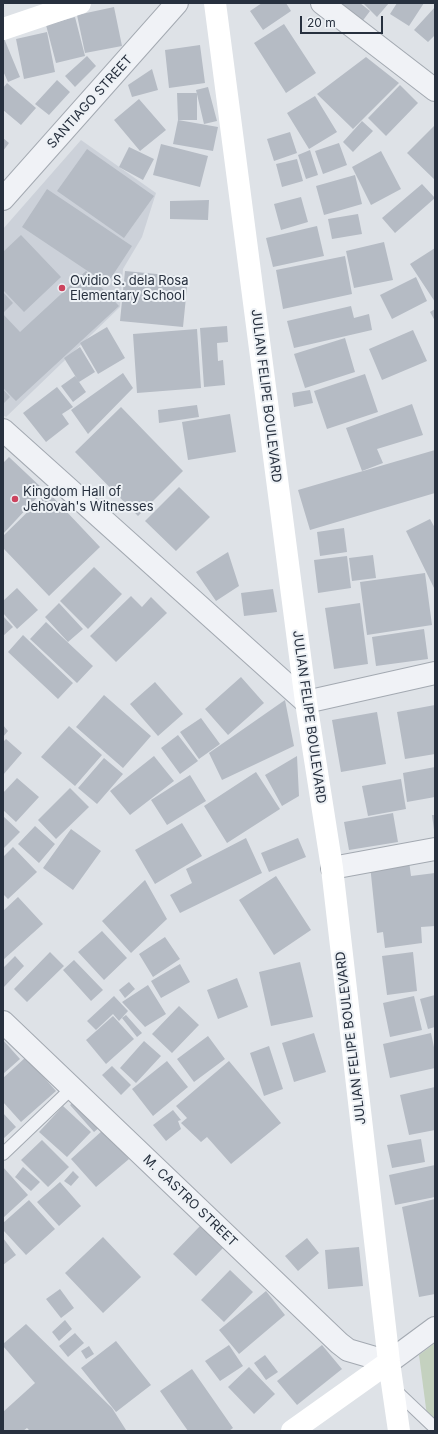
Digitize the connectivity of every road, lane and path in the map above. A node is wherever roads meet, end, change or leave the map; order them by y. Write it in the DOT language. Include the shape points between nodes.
graph roads {
  1 [pos="80,3"];
  2 [pos="177,3"];
  3 [pos="215,3"];
  4 [pos="322,3"];
  5 [pos="3,29"];
  6 [pos="435,90"];
  7 [pos="3,199"];
  8 [pos="3,430"];
  9 [pos="435,673"];
  10 [pos="306,702"];
  11 [pos="435,848"];
  12 [pos="332,868"];
  13 [pos="3,1022"];
  14 [pos="72,1088"];
  15 [pos="3,1154"];
  16 [pos="435,1328"];
  17 [pos="389,1362"];
  18 [pos="393,1388"];
  19 [pos="435,1428"];
  20 [pos="292,1431"];
  21 [pos="399,1431"];
  1 -- 5 [label="main road"];
  2 -- 7 [label="street, SANTIAGO STREET"];
  3 -- 10 [label="main road, JULIAN FELIPE BOULEVARD"];
  4 -- 6 [label="street"];
  8 -- 10 [label="street"];
  9 -- 10 [label="street"];
  10 -- 12 [label="main road, JULIAN FELIPE BOULEVARD"];
  11 -- 12 [label="street"];
  12 -- 17 [label="main road, JULIAN FELIPE BOULEVARD"];
  13 -- 14 [label="street, M. CASTRO STREET"];
  14 -- 15 [label="lane"];
  14 -- 17 [label="street, M. CASTRO STREET" via="338,1343 348,1350"];
  16 -- 17 [label="street"];
  17 -- 18 [label="main road, JULIAN FELIPE BOULEVARD"];
  17 -- 20 [label="main road"];
  18 -- 19 [label="lane"];
  18 -- 21 [label="main road, JULIAN FELIPE BOULEVARD"];
}
